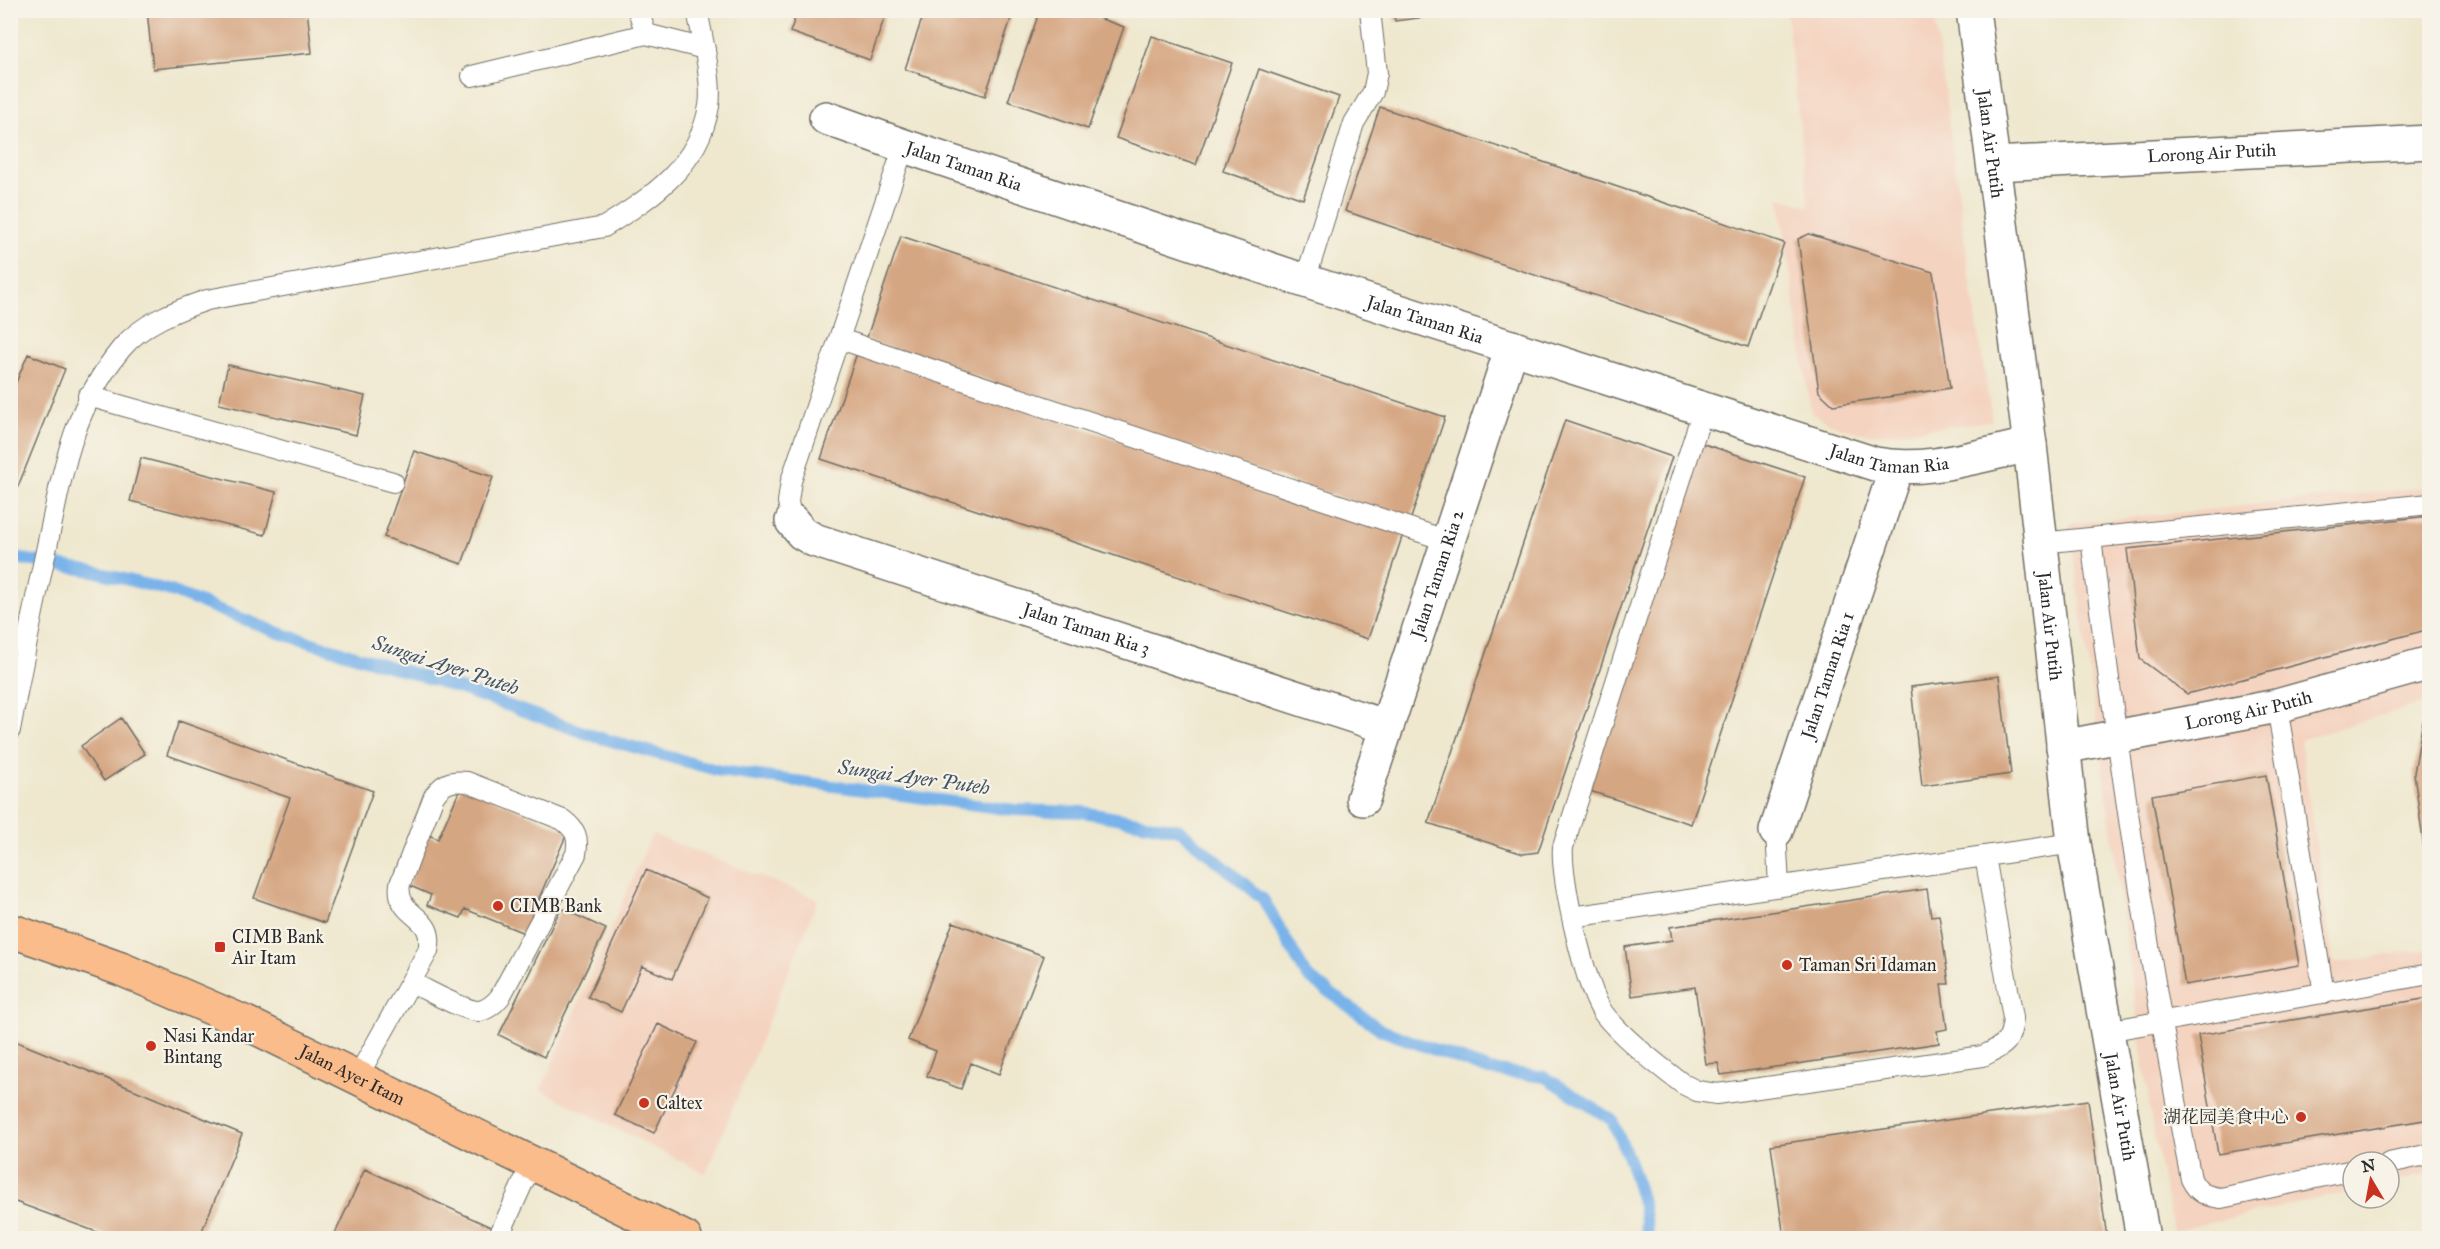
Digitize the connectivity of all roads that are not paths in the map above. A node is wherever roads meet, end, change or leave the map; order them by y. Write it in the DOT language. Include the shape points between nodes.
graph roads {
  1 [pos="638,10"];
  2 [pos="697,10"];
  3 [pos="1370,10"];
  4 [pos="1973,10"];
  5 [pos="646,34"];
  6 [pos="705,50"];
  7 [pos="472,76"];
  8 [pos="826,117"];
  9 [pos="2430,142"];
  10 [pos="904,146"];
  11 [pos="1994,164"];
  12 [pos="1305,280"];
  13 [pos="840,339"];
  14 [pos="1512,347"];
  15 [pos="88,396"];
  16 [pos="1703,410"];
  17 [pos="2030,445"];
  18 [pos="1896,468"];
  19 [pos="393,482"];
  20 [pos="2430,504"];
  21 [pos="792,521"];
  22 [pos="2091,538"];
  23 [pos="1448,541"];
  24 [pos="2040,543"];
  25 [pos="2430,663"];
  26 [pos="2277,706"];
  27 [pos="1387,727"];
  28 [pos="10,730"];
  29 [pos="2115,737"];
  30 [pos="2063,747"];
  31 [pos="1363,799"];
  32 [pos="1776,831"];
  33 [pos="2074,843"];
  34 [pos="1985,856"];
  35 [pos="1779,886"];
  36 [pos="1572,917"];
  37 [pos="10,930"];
  38 [pos="2430,974"];
  39 [pos="412,983"];
  40 [pos="2324,994"];
  41 [pos="2160,1023"];
  42 [pos="2107,1031"];
  43 [pos="358,1076"];
  44 [pos="2430,1154"];
  45 [pos="2401,1160"];
  46 [pos="531,1165"];
  47 [pos="2341,1173"];
  48 [pos="652,1232"];
  49 [pos="498,1239"];
  50 [pos="685,1239"];
  51 [pos="2143,1239"];
  1 -- 5 [label="lane"];
  2 -- 6 [label="lane"];
  3 -- 12 [label="lane" via="1377,53 1373,92 1354,123"];
  4 -- 11 [label="street, Jalan Air Putih"];
  5 -- 6 [label="lane"];
  5 -- 7 [label="lane"];
  6 -- 15 [label="lane" via="709,105 694,151 654,195 604,227 207,300 177,310 123,347"];
  8 -- 10 [label="street, Jalan Taman Ria"];
  9 -- 11 [label="street, Lorong Air Putih"];
  10 -- 12 [label="street, Jalan Taman Ria"];
  10 -- 13 [label="lane"];
  11 -- 17 [label="street, Jalan Air Putih"];
  12 -- 14 [label="street, Jalan Taman Ria"];
  13 -- 21 [label="lane" via="791,481 788,501"];
  13 -- 23 [label="lane"];
  14 -- 16 [label="street, Jalan Taman Ria"];
  14 -- 23 [label="street, Jalan Taman Ria 2"];
  15 -- 19 [label="lane"];
  15 -- 28 [label="lane" via="74,430 55,506"];
  16 -- 18 [label="street, Jalan Taman Ria"];
  16 -- 36 [label="lane" via="1563,847 1563,877"];
  17 -- 18 [label="street, Jalan Taman Ria" via="1934,465"];
  17 -- 24 [label="street, Jalan Air Putih"];
  18 -- 32 [label="street, Jalan Taman Ria 1"];
  20 -- 22 [label="lane"];
  21 -- 27 [label="street, Jalan Taman Ria 3" via="801,533 814,540"];
  22 -- 24 [label="lane"];
  22 -- 29 [label="lane"];
  23 -- 27 [label="street, Jalan Taman Ria 2"];
  24 -- 30 [label="street, Jalan Air Putih"];
  25 -- 26 [label="street, Lorong Air Putih"];
  26 -- 29 [label="street, Lorong Air Putih"];
  26 -- 40 [label="lane"];
  27 -- 31 [label="street, Jalan Taman Ria 2"];
  29 -- 30 [label="street, Lorong Air Putih"];
  29 -- 41 [label="lane"];
  30 -- 33 [label="street, Jalan Air Putih"];
  32 -- 35 [label="lane, Jalan Taman Ria 1"];
  33 -- 34 [label="lane"];
  33 -- 42 [label="street, Jalan Air Putih"];
  34 -- 35 [label="lane"];
  34 -- 36 [label="lane" via="2013,1018 2011,1036 2001,1047 1983,1056 1717,1094 1698,1091 1670,1075 1604,1014"];
  35 -- 36 [label="lane"];
  37 -- 43 [label="main road, Jalan Ayer Itam" via="131,973"];
  38 -- 40 [label="lane"];
  39 -- 39 [label="lane" via="431,938 428,926 402,906 398,895 441,786 467,782 563,820 574,828 579,841 576,854 492,1007 468,1009"];
  39 -- 43 [label="lane"];
  40 -- 41 [label="lane"];
  41 -- 42 [label="lane"];
  41 -- 47 [label="lane" via="2190,1179 2197,1190 2207,1197 2220,1198"];
  42 -- 51 [label="street, Jalan Air Putih"];
  43 -- 46 [label="main road, Jalan Ayer Itam"];
  44 -- 45 [label="lane"];
  46 -- 48 [label="main road, Jalan Ayer Itam"];
  46 -- 49 [label="lane"];
  48 -- 50 [label="main road, Jalan Ayer Itam"];
}
